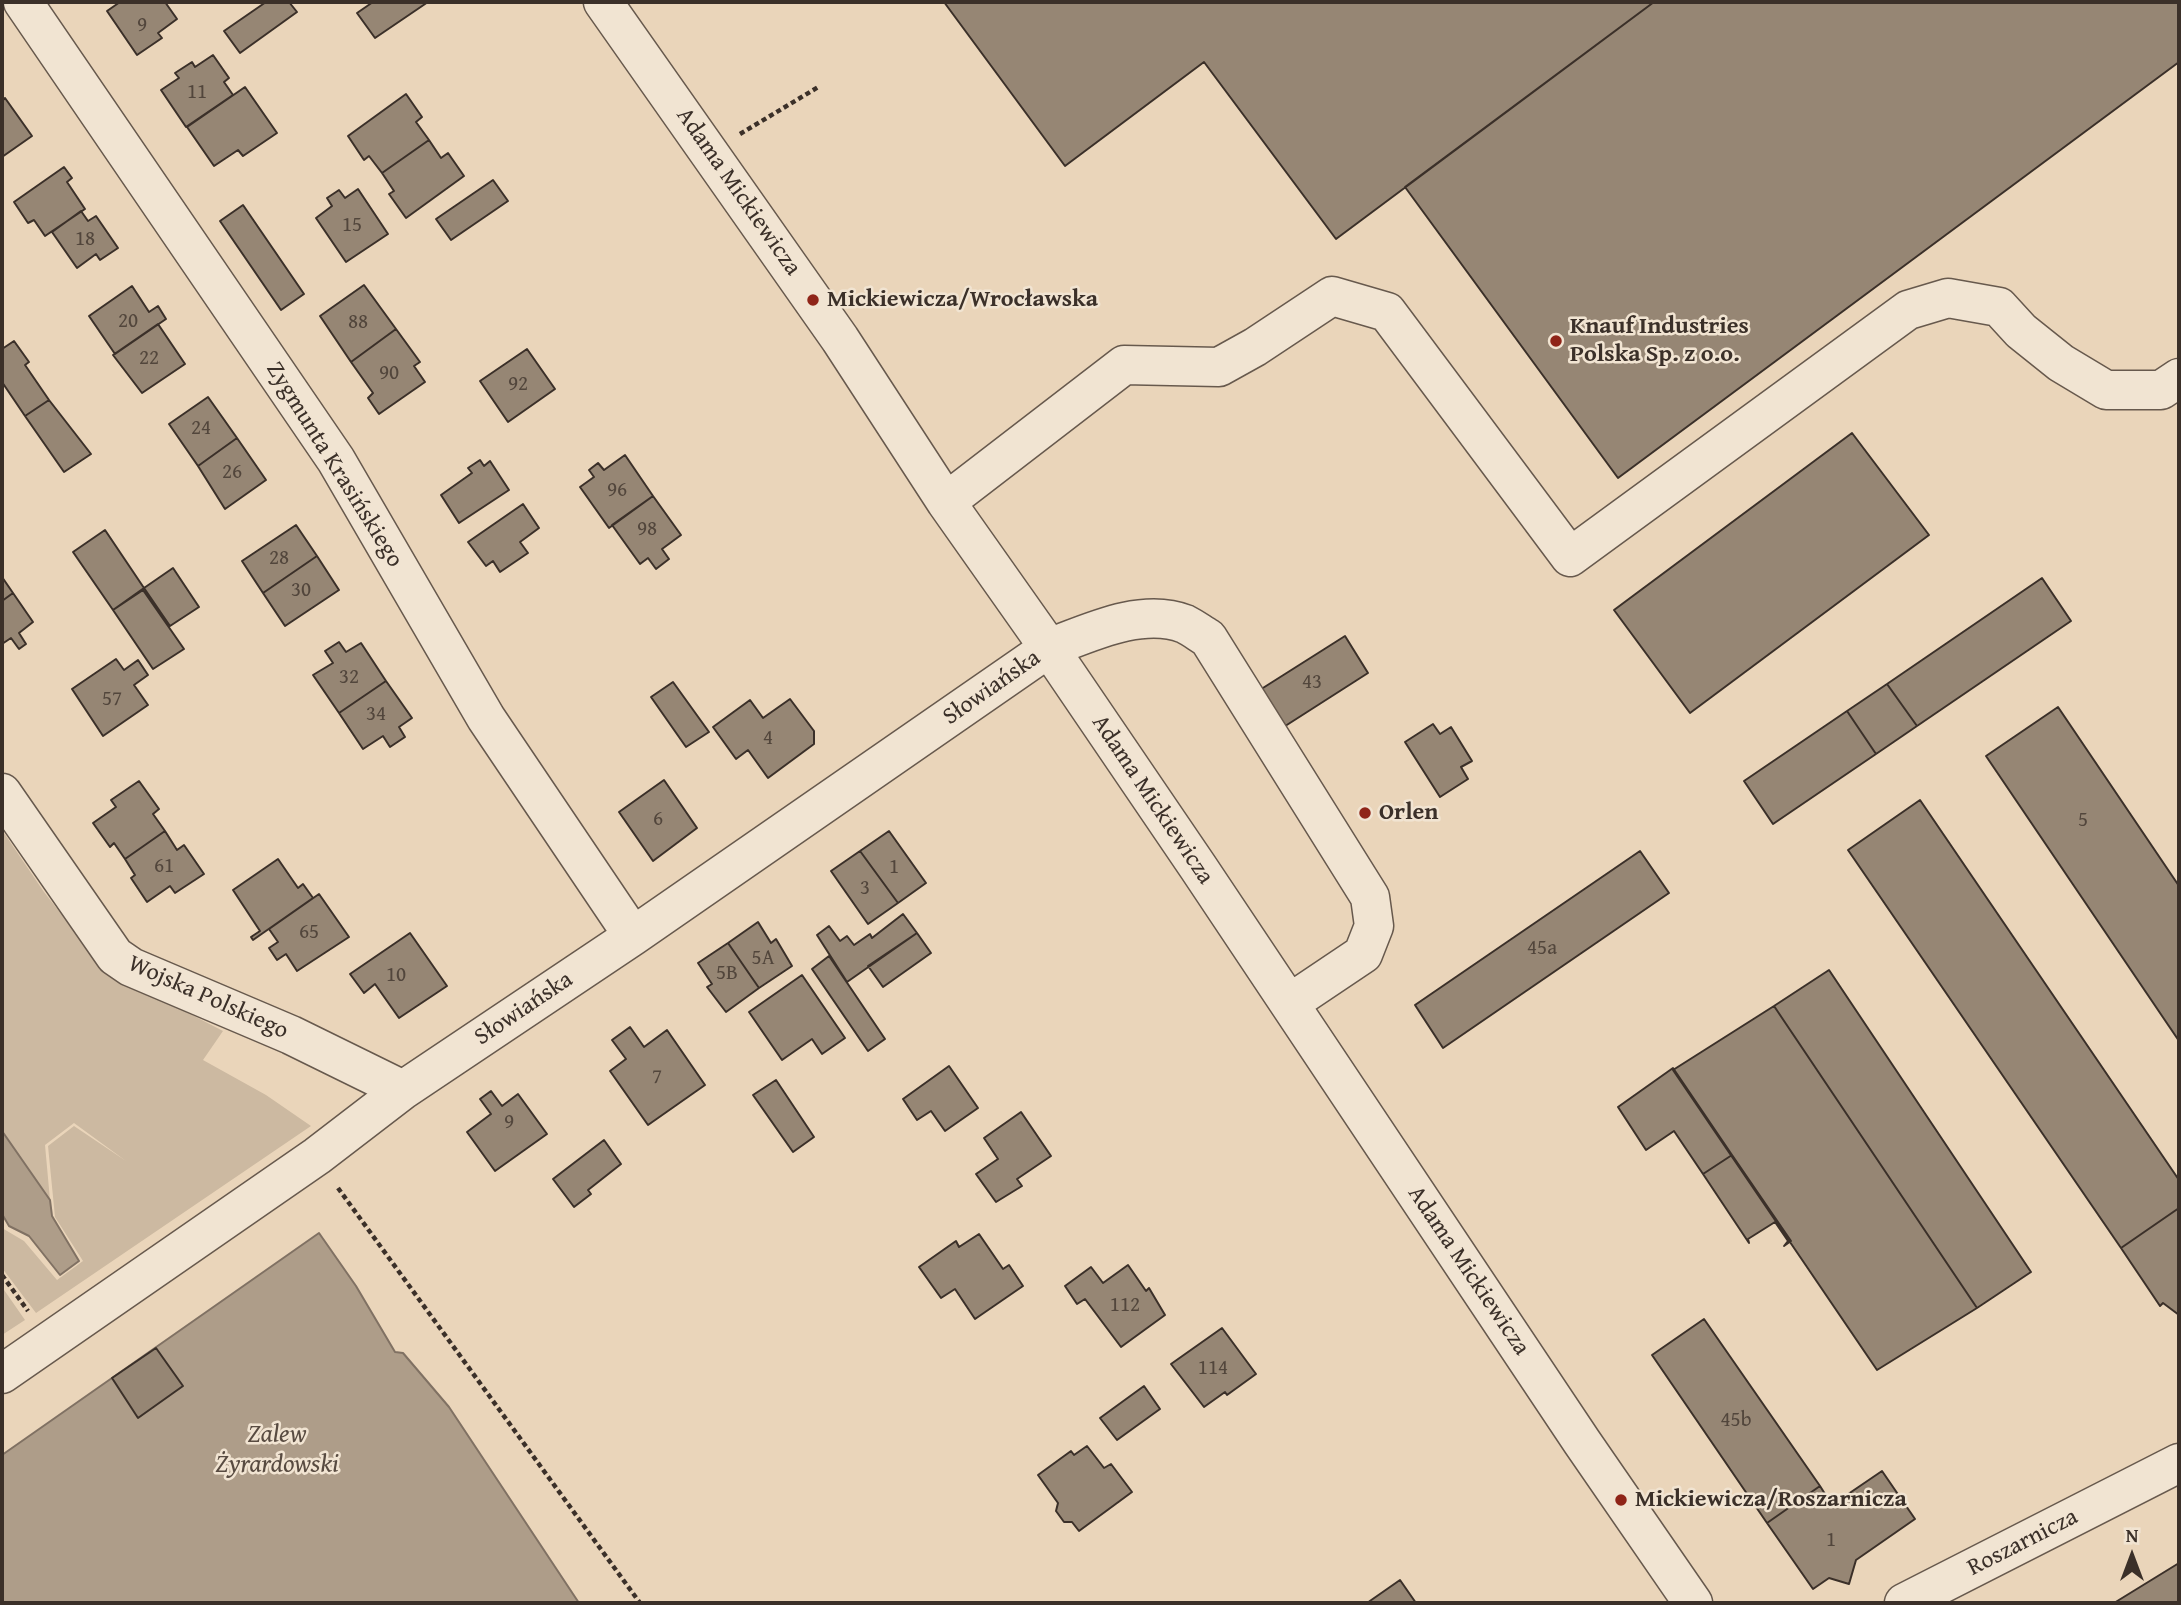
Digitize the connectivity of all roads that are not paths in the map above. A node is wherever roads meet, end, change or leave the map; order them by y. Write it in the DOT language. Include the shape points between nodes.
graph roads {
  1 [pos="23,2"];
  2 [pos="603,2"];
  3 [pos="2179,378"];
  4 [pos="946,502"];
  5 [pos="1049,648"];
  6 [pos="2,793"];
  7 [pos="634,936"];
  8 [pos="1290,1003"];
  9 [pos="403,1090"];
  10 [pos="2,1374"];
  11 [pos="2179,1463"];
  12 [pos="1693,1603"];
  13 [pos="1904,1603"];
  1 -- 7 [label="street, Zygmunta Krasińskiego" via="336,460 486,718"];
  2 -- 4 [label="street, Adama Mickiewicza" via="840,339"];
  3 -- 4 [label="street" via="2161,390 2106,390 2061,363 1999,307 1948,298 1908,310 1570,557 1387,312 1332,296 1219,367 1124,365"];
  4 -- 5 [label="street, Adama Mickiewicza"];
  5 -- 7 [label="street, Słowiańska"];
  5 -- 8 [label="street, Adama Mickiewicza"];
  5 -- 8 [label="street, Słowiańska" via="1143,618 1184,624 1208,638 1370,897 1374,926 1363,954"];
  6 -- 9 [label="street, Wojska Polskiego" via="115,956"];
  7 -- 9 [label="street, Słowiańska"];
  8 -- 12 [label="street, Adama Mickiewicza"];
  9 -- 10 [label="street, Słowiańska" via="317,1156"];
  11 -- 13 [label="street, Roszarnicza"];
}
